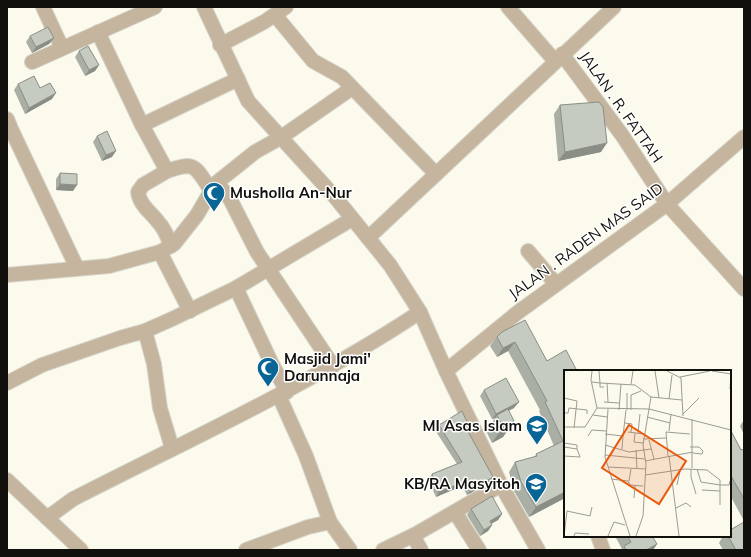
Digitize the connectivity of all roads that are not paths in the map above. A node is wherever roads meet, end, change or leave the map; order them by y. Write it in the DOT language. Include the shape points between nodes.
graph roads {
  1 [pos="43,7"];
  2 [pos="156,7"];
  3 [pos="204,7"];
  4 [pos="508,7"];
  5 [pos="614,7"];
  6 [pos="136,11"];
  7 [pos="281,11"];
  8 [pos="98,32"];
  9 [pos="220,45"];
  10 [pos="62,48"];
  11 [pos="559,57"];
  12 [pos="32,62"];
  13 [pos="238,79"];
  14 [pos="352,88"];
  15 [pos="142,125"];
  16 [pos="9,128"];
  17 [pos="744,137"];
  18 [pos="280,138"];
  19 [pos="167,171"];
  20 [pos="436,174"];
  21 [pos="213,187"];
  22 [pos="667,204"];
  23 [pos="352,219"];
  24 [pos="368,238"];
  25 [pos="166,249"];
  26 [pos="528,251"];
  27 [pos="76,268"];
  28 [pos="270,269"];
  29 [pos="7,275"];
  30 [pos="556,284"];
  31 [pos="236,288"];
  32 [pos="744,289"];
  33 [pos="190,311"];
  34 [pos="420,312"];
  35 [pos="146,331"];
  36 [pos="333,366"];
  37 [pos="446,371"];
  38 [pos="7,383"];
  39 [pos="283,394"];
  40 [pos="172,448"];
  41 [pos="7,480"];
  42 [pos="501,485"];
  43 [pos="455,512"];
  44 [pos="47,518"];
  45 [pos="330,522"];
  46 [pos="412,536"];
  47 [pos="598,537"];
  48 [pos="80,550"];
  49 [pos="246,550"];
  50 [pos="350,550"];
  51 [pos="384,550"];
  52 [pos="421,550"];
  53 [pos="479,550"];
  54 [pos="538,550"];
  55 [pos="603,550"];
  1 -- 10 [label="street"];
  2 -- 6 [label="street"];
  3 -- 9 [label="street"];
  4 -- 11 [label="street, JALAN . R. FATTAH"];
  5 -- 11 [label="street"];
  6 -- 8 [label="street"];
  7 -- 9 [label="street"];
  7 -- 14 [label="street" via="313,61 342,77"];
  8 -- 10 [label="street"];
  8 -- 15 [label="street"];
  9 -- 13 [label="street"];
  10 -- 12 [label="street"];
  11 -- 20 [label="street"];
  11 -- 22 [label="street, JALAN . R. FATTAH" via="622,135"];
  13 -- 15 [label="street"];
  13 -- 18 [label="street" via="248,100"];
  14 -- 18 [label="street"];
  14 -- 20 [label="street"];
  15 -- 19 [label="street"];
  16 -- 27 [label="street"];
  17 -- 22 [label="street, JALAN . RADEN MAS SAID"];
  18 -- 21 [label="street" via="255,152"];
  18 -- 23 [label="street"];
  19 -- 21 [label="street" via="184,165 190,166 198,170"];
  19 -- 25 [label="street" via="143,185 138,192 150,215 159,222"];
  20 -- 24 [label="street"];
  21 -- 25 [label="street" via="197,215"];
  21 -- 28 [label="street" via="223,190 230,199 257,252"];
  22 -- 30 [label="street, JALAN . RADEN MAS SAID"];
  22 -- 32 [label="street, JALAN . R. FATTAH"];
  23 -- 24 [label="street"];
  23 -- 28 [label="street"];
  24 -- 34 [label="street" via="390,265"];
  25 -- 27 [label="street" via="110,266"];
  25 -- 33 [label="street"];
  26 -- 30 [label="street"];
  27 -- 29 [label="street"];
  28 -- 31 [label="street"];
  28 -- 36 [label="street"];
  30 -- 37 [label="street, JALAN . RADEN MAS SAID"];
  31 -- 33 [label="street"];
  31 -- 39 [label="street" via="278,377"];
  33 -- 35 [label="street"];
  34 -- 36 [label="street"];
  34 -- 37 [label="street"];
  35 -- 38 [label="street" via="42,365"];
  35 -- 40 [label="street" via="160,408"];
  36 -- 39 [label="street"];
  37 -- 42 [label="street"];
  39 -- 40 [label="street"];
  39 -- 45 [label="street"];
  40 -- 44 [label="street" via="73,499"];
  41 -- 44 [label="street"];
  42 -- 43 [label="street"];
  42 -- 54 [label="street"];
  43 -- 46 [label="street"];
  43 -- 53 [label="street"];
  44 -- 48 [label="street"];
  45 -- 49 [label="street" via="308,527"];
  45 -- 50 [label="street"];
  46 -- 51 [label="street"];
  46 -- 52 [label="street"];
  47 -- 55 [label="street"];
}
